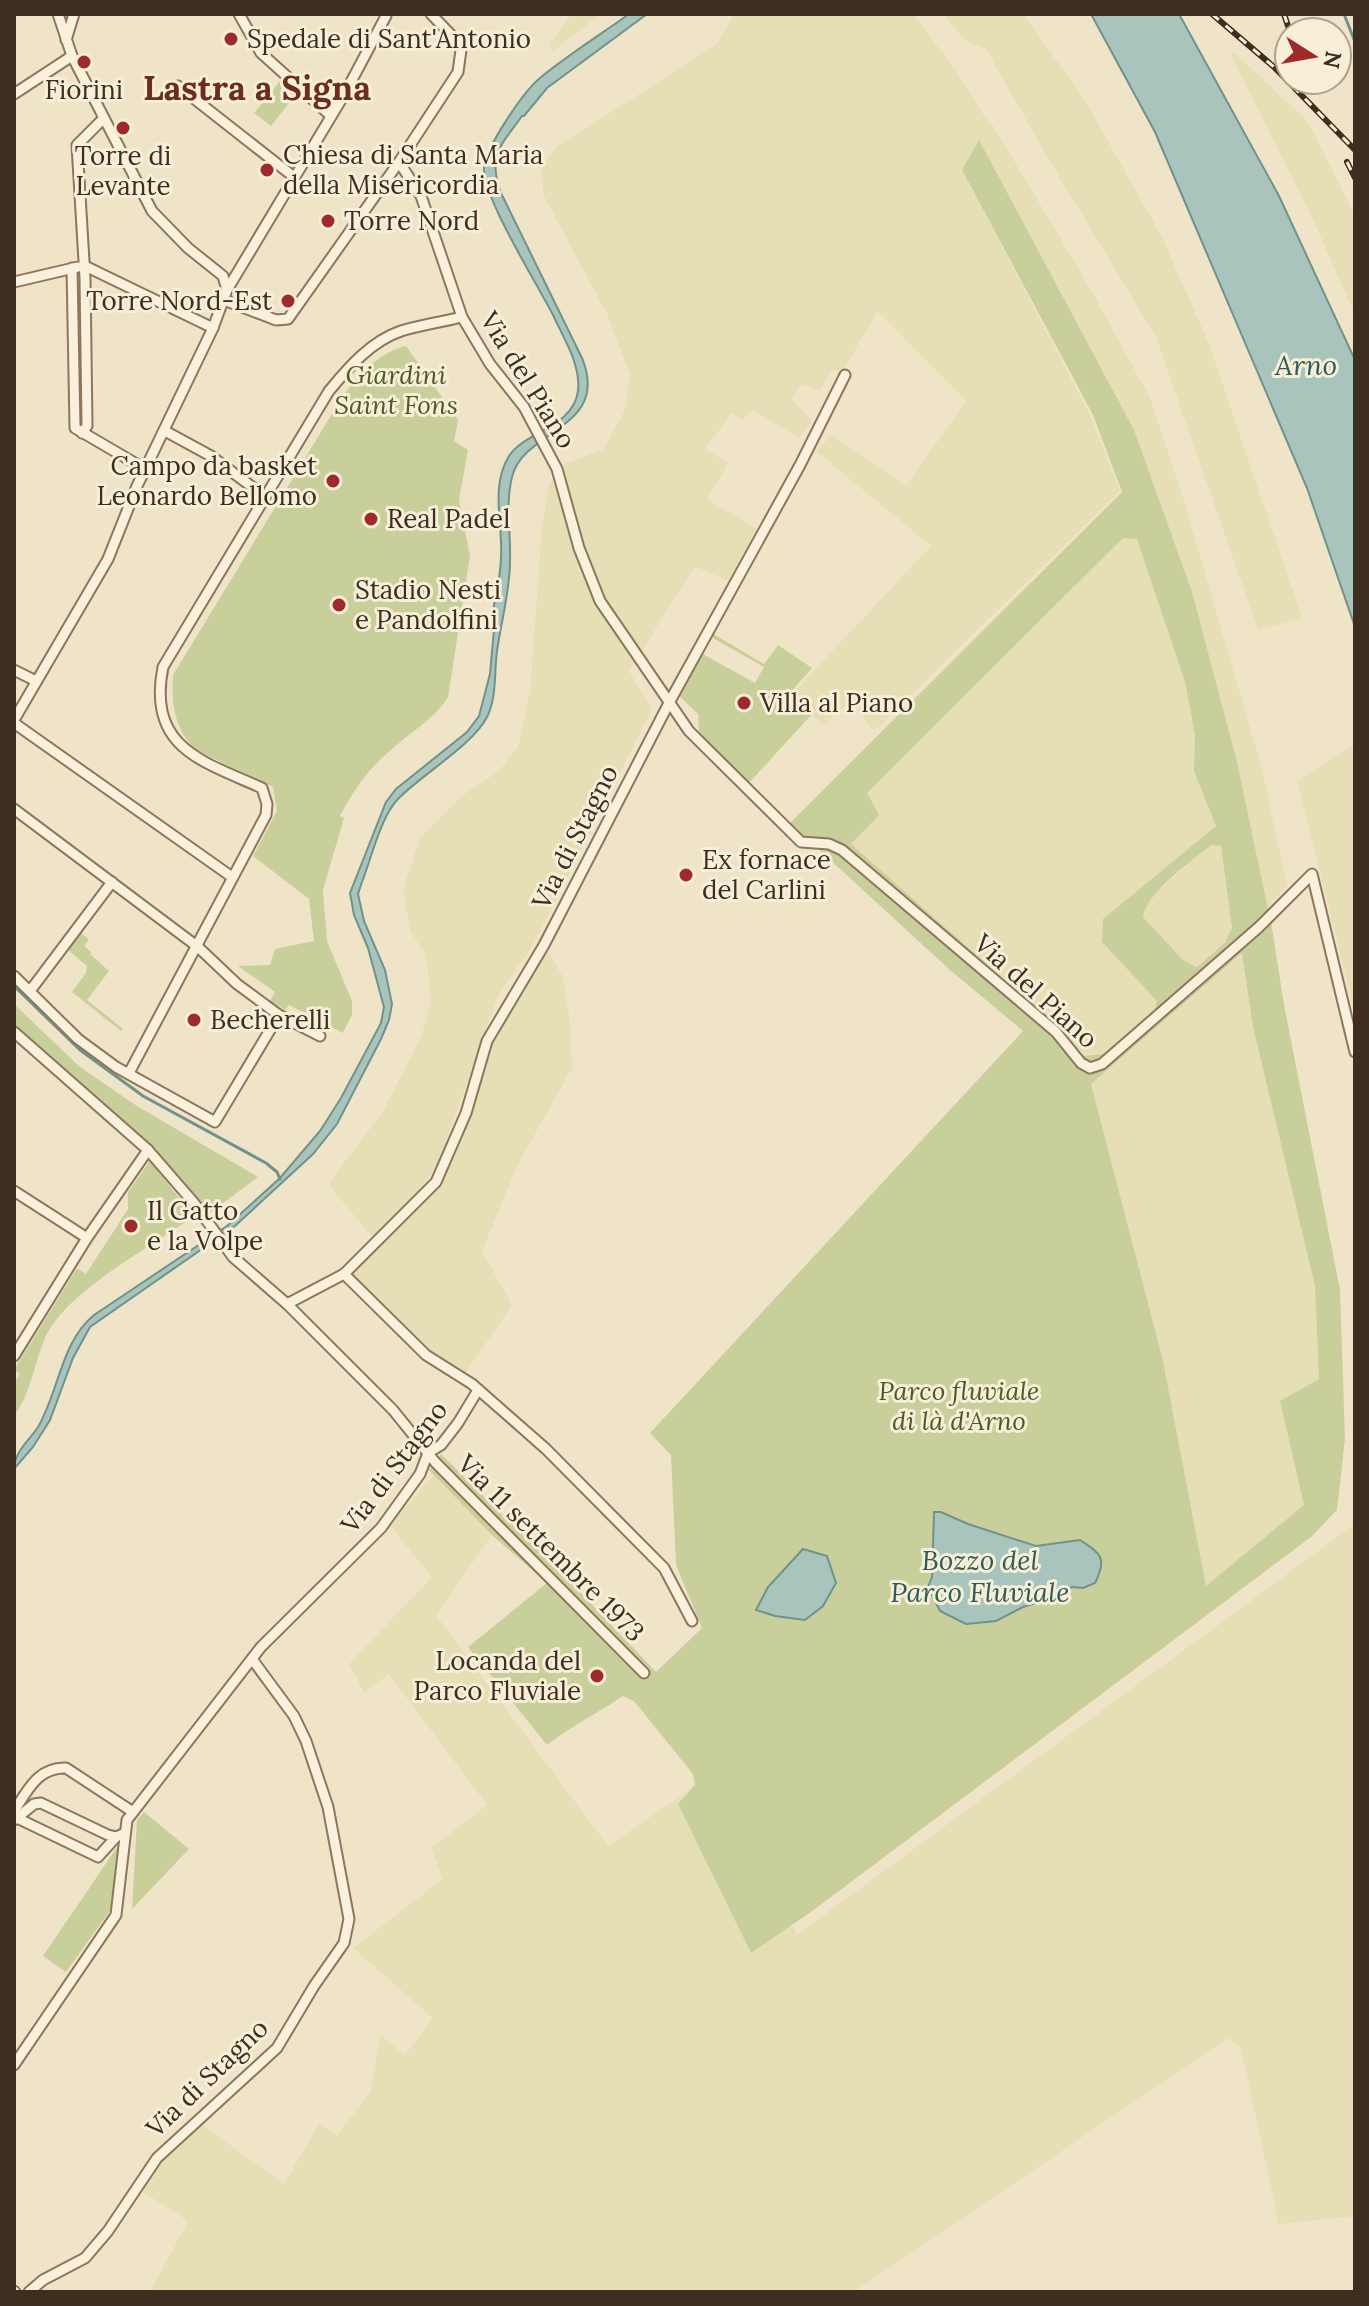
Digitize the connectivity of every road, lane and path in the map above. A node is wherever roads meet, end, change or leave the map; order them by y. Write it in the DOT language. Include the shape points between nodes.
graph roads {
  1 [pos="58,14"];
  2 [pos="74,14"];
  3 [pos="239,14"];
  4 [pos="431,14"];
  5 [pos="386,16"];
  6 [pos="66,40"];
  7 [pos="72,56"];
  8 [pos="178,86"];
  9 [pos="14,94"];
  10 [pos="331,116"];
  11 [pos="104,118"];
  12 [pos="399,162"];
  13 [pos="294,177"];
  14 [pos="85,266"];
  15 [pos="72,268"];
  16 [pos="14,282"];
  17 [pos="226,295"];
  18 [pos="462,317"];
  19 [pos="213,328"];
  20 [pos="845,375"];
  21 [pos="78,431"];
  22 [pos="165,431"];
  23 [pos="145,469"];
  24 [pos="264,496"];
  25 [pos="14,670"];
  26 [pos="36,681"];
  27 [pos="670,701"];
  28 [pos="14,721"];
  29 [pos="14,809"];
  30 [pos="232,877"];
  31 [pos="112,882"];
  32 [pos="198,947"];
  33 [pos="14,976"];
  34 [pos="30,991"];
  35 [pos="279,1015"];
  36 [pos="14,1032"];
  37 [pos="320,1036"];
  38 [pos="1355,1052"];
  39 [pos="129,1073"];
  40 [pos="148,1150"];
  41 [pos="14,1191"];
  42 [pos="87,1238"];
  43 [pos="344,1274"];
  44 [pos="287,1304"];
  45 [pos="14,1356"];
  46 [pos="478,1390"];
  47 [pos="428,1453"];
  48 [pos="692,1621"];
  49 [pos="252,1659"];
  50 [pos="644,1673"];
  51 [pos="133,1812"];
  52 [pos="15,1816"];
  53 [pos="121,1835"];
  54 [pos="14,2065"];
  55 [pos="29,2292"];
  1 -- 6 [label="street"];
  2 -- 6 [label="street"];
  3 -- 10 [label="street" via="261,53"];
  4 -- 12 [label="street" via="456,40 461,55 458,72"];
  5 -- 10 [label="street"];
  6 -- 7 [label="street"];
  7 -- 9 [label="street"];
  7 -- 11 [label="street"];
  8 -- 13 [label="street"];
  10 -- 13 [label="street"];
  11 -- 14 [label="street" via="77,145"];
  11 -- 17 [label="street" via="152,211 223,276"];
  12 -- 17 [label="street" via="288,319 276,320"];
  12 -- 18 [label="street, Via del Piano" via="421,196"];
  13 -- 17 [label="street"];
  14 -- 15 [label="street"];
  14 -- 19 [label="street"];
  14 -- 21 [label="street" via="87,426"];
  15 -- 16 [label="street"];
  15 -- 21 [label="street"];
  17 -- 19 [label="street"];
  18 -- 24 [label="street" via="399,332 351,364"];
  18 -- 27 [label="street, Via del Piano" via="524,407 552,460 600,601"];
  19 -- 22 [label="street"];
  20 -- 27 [label="street"];
  21 -- 23 [label="street"];
  22 -- 23 [label="street"];
  22 -- 24 [label="street" via="211,456"];
  23 -- 26 [label="street" via="108,559"];
  24 -- 30 [label="street" via="163,667 159,686 167,727 189,755 262,788 266,815"];
  25 -- 26 [label="street"];
  26 -- 28 [label="street"];
  27 -- 38 [label="street, Via del Piano" via="689,731 801,842 842,850 1056,1032 1090,1068 1102,1064 1259,927 1312,874"];
  27 -- 43 [label="street, Via di Stagno" via="544,945 487,1041 466,1113 436,1182"];
  28 -- 30 [label="street"];
  29 -- 31 [label="street"];
  30 -- 32 [label="street"];
  31 -- 32 [label="street"];
  31 -- 34 [label="street"];
  32 -- 35 [label="street"];
  32 -- 39 [label="street"];
  33 -- 34 [label="street"];
  34 -- 39 [label="street" via="78,1039"];
  35 -- 37 [label="street"];
  35 -- 39 [label="street" via="215,1122"];
  36 -- 40 [label="street, Via 11 settembre 1973"];
  40 -- 42 [label="street"];
  40 -- 44 [label="street, Via 11 settembre 1973" via="233,1257"];
  41 -- 42 [label="street"];
  42 -- 45 [label="street"];
  43 -- 44 [label="street, Via di Stagno"];
  43 -- 46 [label="street, Via di Stagno" via="426,1355"];
  44 -- 47 [label="street, Via 11 settembre 1973" via="393,1410"];
  46 -- 47 [label="street, Via di Stagno" via="441,1445"];
  46 -- 48 [label="street, Via di Stagno" via="546,1449 664,1568"];
  47 -- 49 [label="street, Via di Stagno" via="420,1474 381,1528"];
  47 -- 50 [label="street, Via 11 settembre 1973"];
  49 -- 51 [label="street"];
  49 -- 55 [label="street, Via di Stagno" via="294,1716 328,1807 349,1919 344,1943 277,2048 157,2158 85,2258"];
  51 -- 52 [label="street" via="66,1768 53,1767 42,1773"];
  51 -- 53 [label="street"];
  52 -- 53 [label="street" via="41,1803"];
  52 -- 53 [label="street" via="98,1857"];
  53 -- 54 [label="street" via="116,1915"];
}
